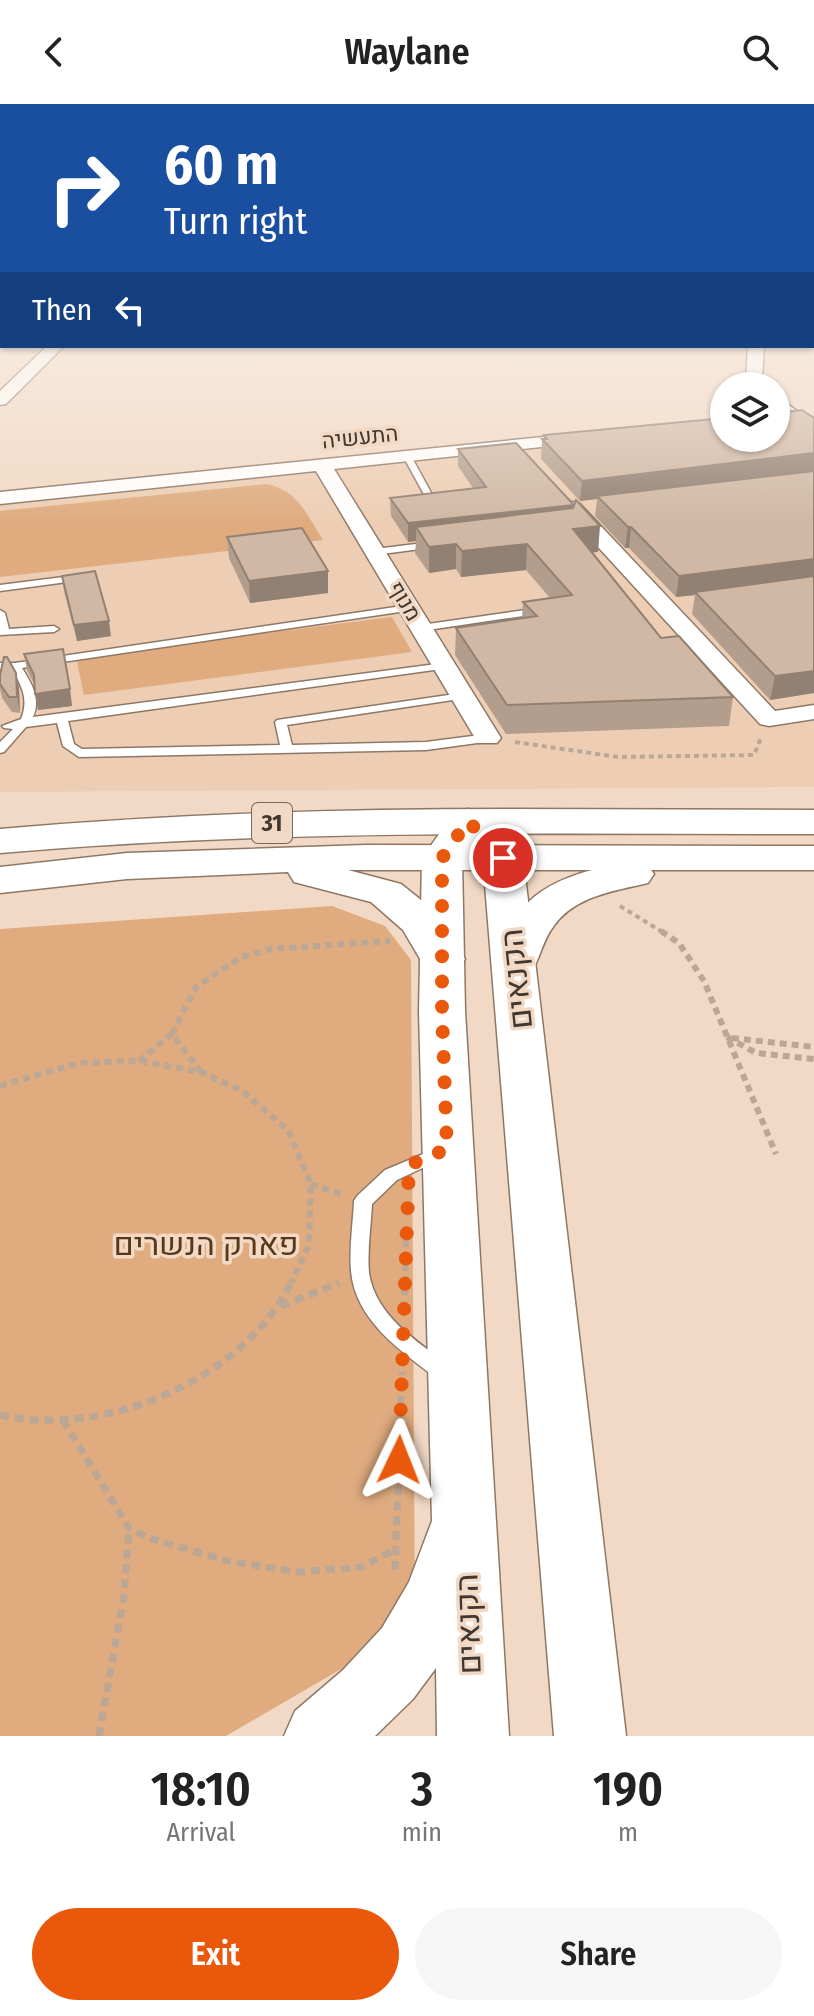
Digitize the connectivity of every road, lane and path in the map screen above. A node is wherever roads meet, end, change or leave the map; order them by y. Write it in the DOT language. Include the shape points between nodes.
graph roads {
  1 [pos="29,371"];
  2 [pos="0,399"];
  3 [pos="814,414"];
  4 [pos="790,417"];
  5 [pos="790,420"];
  6 [pos="814,431"];
  7 [pos="604,436"];
  8 [pos="514,445"];
  9 [pos="407,456"];
  10 [pos="322,465"];
  11 [pos="535,467"];
  12 [pos="555,489"];
  13 [pos="0,498"];
  14 [pos="430,498"];
  15 [pos="604,507"];
  16 [pos="575,510"];
  17 [pos="449,542"];
  18 [pos="375,552"];
  19 [pos="80,578"];
  20 [pos="0,588"];
  21 [pos="696,604"];
  22 [pos="409,608"];
  23 [pos="666,608"];
  24 [pos="546,610"];
  25 [pos="0,616"];
  26 [pos="421,628"];
  27 [pos="54,629"];
  28 [pos="0,666"];
  29 [pos="15,666"];
  30 [pos="444,666"];
  31 [pos="462,696"];
  32 [pos="814,712"];
  33 [pos="61,717"];
  34 [pos="769,719"];
  35 [pos="29,720"];
  36 [pos="488,738"];
  37 [pos="0,749"];
  38 [pos="287,749"];
  39 [pos="814,822"];
  40 [pos="0,828"];
  41 [pos="77,834"];
  42 [pos="0,841"];
  43 [pos="471,846"];
  44 [pos="814,858"];
  45 [pos="727,859"];
  46 [pos="216,861"];
  47 [pos="0,880"];
  48 [pos="584,886"];
  49 [pos="417,950"];
  50 [pos="515,962"];
  51 [pos="172,1034"];
  52 [pos="726,1037"];
  53 [pos="814,1047"];
  54 [pos="814,1059"];
  55 [pos="139,1061"];
  56 [pos="201,1072"];
  57 [pos="0,1086"];
  58 [pos="776,1154"];
  59 [pos="428,1157"];
  60 [pos="311,1184"];
  61 [pos="363,1201"];
  62 [pos="359,1274"];
  63 [pos="280,1306"];
  64 [pos="403,1342"];
  65 [pos="457,1382"];
  66 [pos="0,1415"];
  67 [pos="63,1420"];
  68 [pos="463,1503"];
  69 [pos="129,1528"];
  70 [pos="395,1549"];
  71 [pos="394,1577"];
  72 [pos="99,1736"];
  73 [pos="320,1736"];
  74 [pos="473,1736"];
  75 [pos="590,1736"];
  1 -- 2 [label="street"];
  3 -- 4 [label="street"];
  5 -- 6 [label="street"];
  7 -- 8 [label="street, התעשיה"];
  8 -- 9 [label="street, התעשיה"];
  8 -- 11 [label="street"];
  9 -- 10 [label="street, התעשיה"];
  9 -- 14 [label="lane"];
  10 -- 13 [label="street, התעשיה"];
  10 -- 18 [label="street, מנוף"];
  12 -- 16 [label="street"];
  15 -- 16 [label="street"];
  16 -- 23 [label="street"];
  17 -- 18 [label="lane"];
  18 -- 22 [label="street, מנוף"];
  19 -- 20 [label="lane"];
  21 -- 23 [label="street"];
  22 -- 26 [label="street, מנוף"];
  22 -- 29 [label="lane"];
  23 -- 34 [label="street"];
  24 -- 26 [label="lane"];
  25 -- 27 [label="lane" via="4,633"];
  26 -- 30 [label="street, מנוף"];
  28 -- 29 [label="lane"];
  29 -- 35 [label="lane" via="33,701"];
  30 -- 31 [label="street, מנוף"];
  30 -- 33 [label="lane"];
  31 -- 36 [label="street, מנוף"];
  31 -- 38 [label="lane" via="281,722"];
  32 -- 34 [label="street"];
  33 -- 35 [label="lane" via="8,726"];
  33 -- 38 [label="lane" via="69,746 79,753"];
  34 -- 36 [label="path" via="754,755 618,757"];
  35 -- 37 [label="lane"];
  36 -- 38 [label="lane" via="426,746"];
  39 -- 43 [label="highway, 31"];
  40 -- 41 [label="highway"];
  41 -- 42 [label="highway, 31"];
  41 -- 43 [label="highway, 31" via="217,825"];
  43 -- 45 [label="highway, 31"];
  43 -- 46 [label="highway, 31"];
  43 -- 49 [label="main road, הקנאים"];
  43 -- 50 [label="main road, הקנאים"];
  44 -- 45 [label="highway, 31"];
  45 -- 48 [label="highway"];
  46 -- 47 [label="highway, 31"];
  46 -- 49 [label="highway" via="326,875 386,893 420,922"];
  48 -- 50 [label="highway" via="533,922"];
  48 -- 52 [label="path" via="679,943 704,981"];
  49 -- 51 [label="path" via="271,949 241,957 196,987"];
  49 -- 59 [label="main road, הקנאים"];
  50 -- 75 [label="main road, הקנאים"];
  51 -- 55 [label="path"];
  51 -- 56 [label="path"];
  52 -- 53 [label="path"];
  52 -- 54 [label="path" via="756,1053"];
  52 -- 58 [label="path"];
  55 -- 56 [label="path"];
  55 -- 57 [label="path" via="79,1063"];
  56 -- 60 [label="path" via="241,1090 288,1130"];
  59 -- 61 [label="lane" via="391,1175"];
  59 -- 64 [label="path"];
  59 -- 65 [label="main road, הקנאים"];
  60 -- 61 [label="path"];
  60 -- 63 [label="path" via="309,1245"];
  61 -- 62 [label="lane"];
  62 -- 63 [label="path"];
  62 -- 64 [label="lane" via="371,1305"];
  63 -- 67 [label="path" via="242,1348 192,1383 111,1413"];
  64 -- 65 [label="lane"];
  64 -- 70 [label="path"];
  65 -- 68 [label="main road, הקנאים"];
  66 -- 67 [label="path"];
  67 -- 69 [label="path"];
  68 -- 73 [label="main road" via="430,1617 399,1663"];
  68 -- 74 [label="main road, הקנאים"];
  69 -- 70 [label="path" via="228,1561 297,1572 362,1567"];
  69 -- 72 [label="path" via="124,1596"];
  70 -- 71 [label="path"];
}
